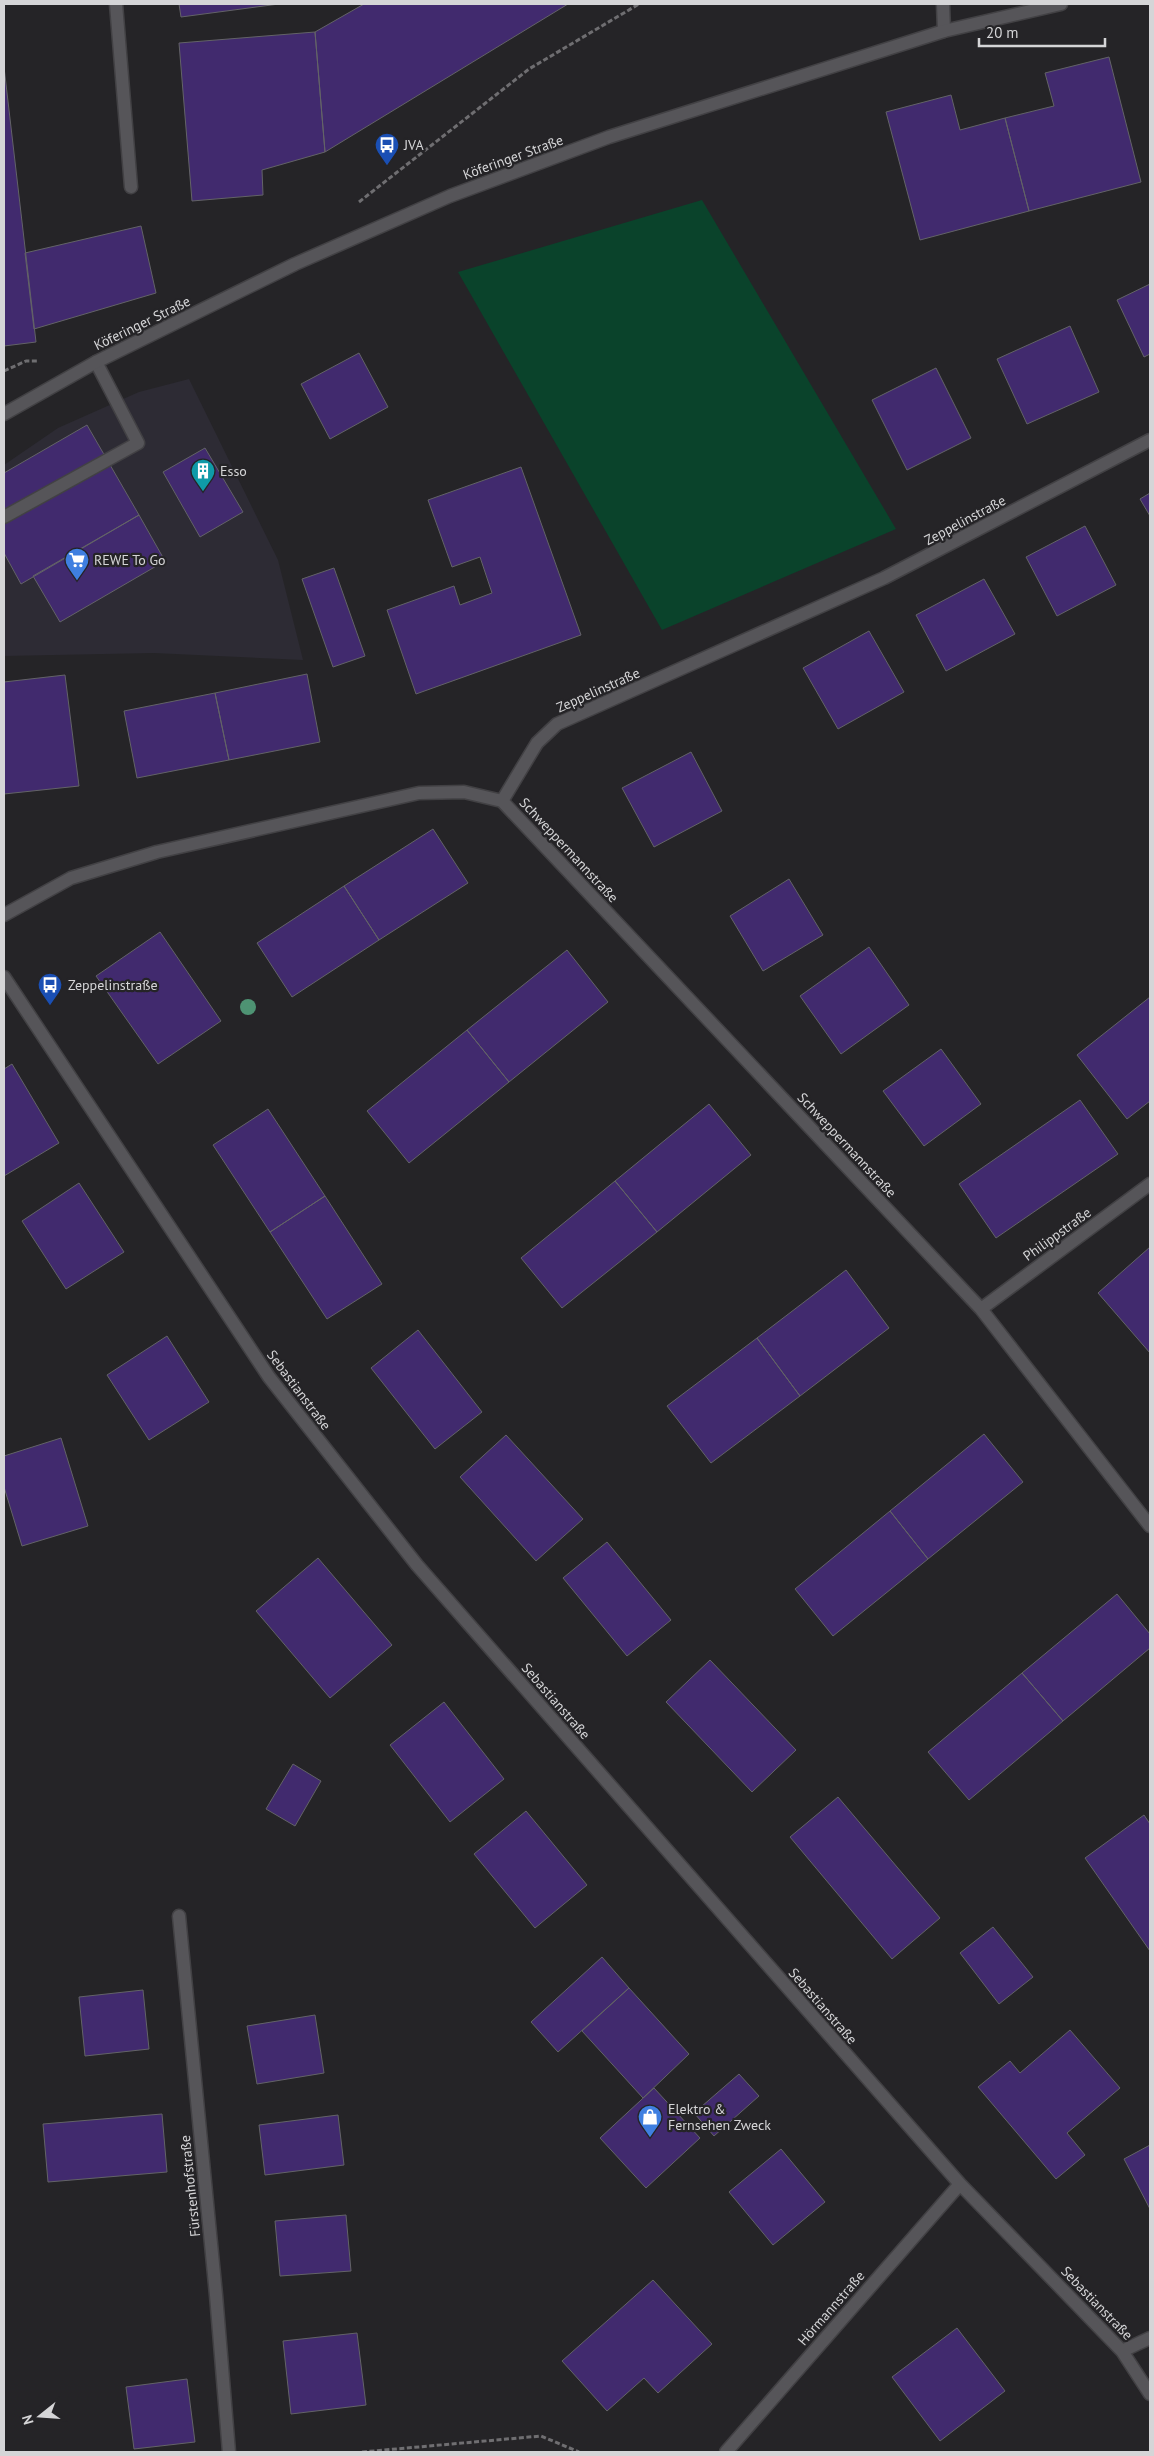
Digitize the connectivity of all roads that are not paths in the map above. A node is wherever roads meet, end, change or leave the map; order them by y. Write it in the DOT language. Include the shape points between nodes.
graph roads {
  1 [pos="116,4"];
  2 [pos="943,4"];
  3 [pos="1061,4"];
  4 [pos="944,31"];
  5 [pos="131,188"];
  6 [pos="96,362"];
  7 [pos="4,414"];
  8 [pos="1150,440"];
  9 [pos="4,517"];
  10 [pos="502,801"];
  11 [pos="4,915"];
  12 [pos="4,977"];
  13 [pos="1150,1184"];
  14 [pos="981,1309"];
  15 [pos="1150,1526"];
  16 [pos="179,1916"];
  17 [pos="960,2184"];
  18 [pos="1150,2338"];
  19 [pos="1122,2351"];
  20 [pos="1150,2394"];
  21 [pos="229,2452"];
  22 [pos="726,2452"];
  1 -- 5 [label="street"];
  2 -- 4 [label="street"];
  3 -- 4 [label="street, Köferinger Straße"];
  4 -- 6 [label="street, Köferinger Straße" via="609,138 450,196 295,264"];
  6 -- 7 [label="street, Köferinger Straße"];
  6 -- 9 [label="street" via="138,443"];
  8 -- 10 [label="street, Zeppelinstraße" via="884,578 557,724 537,743"];
  10 -- 11 [label="street" via="464,792 419,793 157,852 71,878"];
  10 -- 14 [label="street, Schweppermannstraße"];
  12 -- 17 [label="street, Sebastianstraße" via="269,1377 417,1565"];
  13 -- 14 [label="street, Philippstraße"];
  14 -- 15 [label="street, Schweppermannstraße"];
  16 -- 21 [label="street, Fürstenhofstraße"];
  17 -- 19 [label="street, Sebastianstraße"];
  17 -- 22 [label="street, Hörmannstraße"];
  18 -- 19 [label="street"];
  19 -- 20 [label="street, Sebastianstraße"];
}
